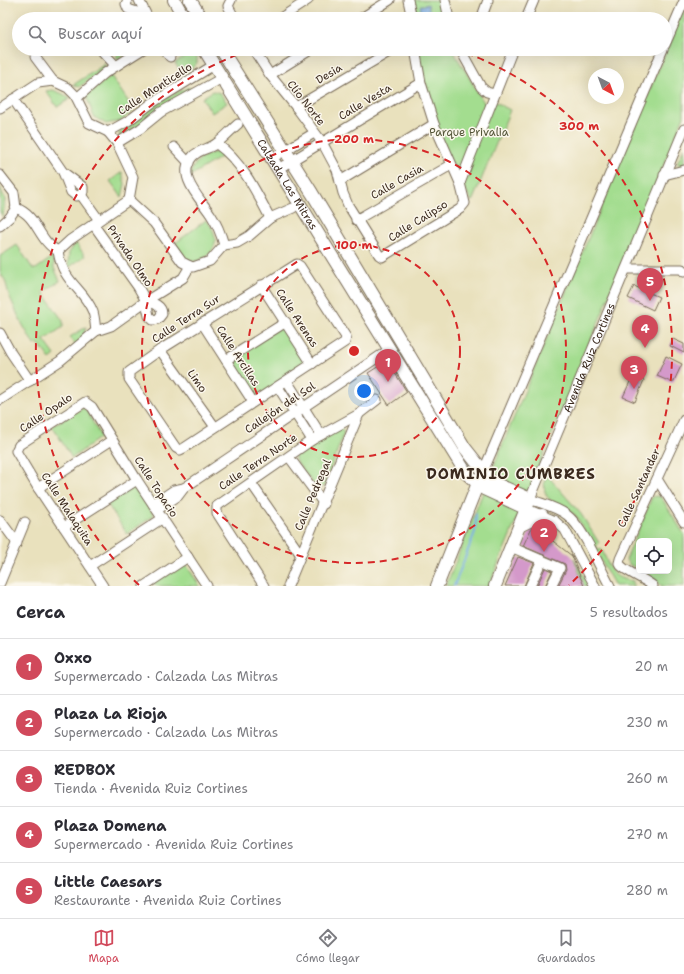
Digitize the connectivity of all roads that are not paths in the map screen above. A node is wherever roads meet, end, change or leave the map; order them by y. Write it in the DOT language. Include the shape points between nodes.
graph roads {
  1 [pos="128,0"];
  2 [pos="139,0"];
  3 [pos="174,0"];
  4 [pos="190,0"];
  5 [pos="308,0"];
  6 [pos="390,0"];
  7 [pos="408,0"];
  8 [pos="445,0"];
  9 [pos="488,0"];
  10 [pos="534,0"];
  11 [pos="684,1"];
  12 [pos="230,2"];
  13 [pos="135,12"];
  14 [pos="145,12"];
  15 [pos="181,12"];
  16 [pos="198,12"];
  17 [pos="233,12"];
  18 [pos="290,12"];
  19 [pos="371,12"];
  20 [pos="411,12"];
  21 [pos="448,12"];
  22 [pos="484,12"];
  23 [pos="529,12"];
  24 [pos="672,29"];
  25 [pos="107,56"];
  26 [pos="132,56"];
  27 [pos="208,56"];
  28 [pos="225,56"];
  29 [pos="258,56"];
  30 [pos="301,56"];
  31 [pos="382,56"];
  32 [pos="416,56"];
  33 [pos="468,56"];
  34 [pos="510,56"];
  35 [pos="660,56"];
  36 [pos="35,57"];
  37 [pos="214,65"];
  38 [pos="116,66"];
  39 [pos="270,75"];
  40 [pos="222,78"];
  41 [pos="54,81"];
  42 [pos="420,83"];
  43 [pos="494,94"];
  44 [pos="77,98"];
  45 [pos="13,99"];
  46 [pos="296,107"];
  47 [pos="0,108"];
  48 [pos="238,124"];
  49 [pos="434,124"];
  50 [pos="684,130"];
  51 [pos="314,133"];
  52 [pos="113,138"];
  53 [pos="322,142"];
  54 [pos="217,144"];
  55 [pos="174,147"];
  56 [pos="288,155"];
  57 [pos="271,159"];
  58 [pos="189,163"];
  59 [pos="451,165"];
  60 [pos="278,169"];
  61 [pos="684,170"];
  62 [pos="0,174"];
  63 [pos="664,175"];
  64 [pos="340,181"];
  65 [pos="460,183"];
  66 [pos="129,200"];
  67 [pos="16,208"];
  68 [pos="293,208"];
  69 [pos="270,218"];
  70 [pos="356,220"];
  71 [pos="96,222"];
  72 [pos="0,226"];
  73 [pos="224,245"];
  74 [pos="58,251"];
  75 [pos="381,257"];
  76 [pos="190,266"];
  77 [pos="626,269"];
  78 [pos="684,272"];
  79 [pos="261,285"];
  80 [pos="146,301"];
  81 [pos="286,322"];
  82 [pos="202,324"];
  83 [pos="96,331"];
  84 [pos="0,333"];
  85 [pos="390,349"];
  86 [pos="160,350"];
  87 [pos="226,360"];
  88 [pos="312,364"];
  89 [pos="30,381"];
  90 [pos="287,381"];
  91 [pos="278,387"];
  92 [pos="0,400"];
  93 [pos="378,400"];
  94 [pos="86,402"];
  95 [pos="254,402"];
  96 [pos="298,410"];
  97 [pos="359,414"];
  98 [pos="683,425"];
  99 [pos="215,427"];
  100 [pos="320,435"];
  101 [pos="112,440"];
  102 [pos="312,440"];
  103 [pos="19,445"];
  104 [pos="289,457"];
  105 [pos="483,472"];
  106 [pos="657,479"];
  107 [pos="137,480"];
  108 [pos="537,481"];
  109 [pos="251,483"];
  110 [pos="478,485"];
  111 [pos="38,488"];
  112 [pos="324,504"];
  113 [pos="529,504"];
  114 [pos="155,507"];
  115 [pos="545,513"];
  116 [pos="163,518"];
  117 [pos="0,520"];
  118 [pos="25,522"];
  119 [pos="684,522"];
  120 [pos="521,525"];
  121 [pos="64,527"];
  122 [pos="584,538"];
  123 [pos="17,543"];
  124 [pos="573,544"];
  125 [pos="511,547"];
  126 [pos="301,555"];
  127 [pos="188,557"];
  128 [pos="542,560"];
  129 [pos="90,566"];
  130 [pos="601,570"];
  131 [pos="590,576"];
  132 [pos="644,578"];
  133 [pos="0,583"];
  134 [pos="498,585"];
  135 [pos="103,586"];
  136 [pos="144,586"];
  137 [pos="207,586"];
  138 [pos="264,586"];
  139 [pos="288,586"];
  140 [pos="437,586"];
  141 [pos="530,586"];
  142 [pos="551,586"];
  143 [pos="595,586"];
  144 [pos="610,586"];
  145 [pos="638,586"];
  146 [pos="654,586"];
  1 -- 13 [label="street" via="128,9"];
  2 -- 14 [label="street"];
  3 -- 15 [label="main road"];
  4 -- 16 [label="main road"];
  5 -- 18 [label="street"];
  6 -- 19 [label="street"];
  7 -- 20 [label="street"];
  8 -- 21 [label="street"];
  9 -- 22 [label="street"];
  10 -- 23 [label="street"];
  11 -- 24 [label="street"];
  12 -- 17 [label="street"];
  25 -- 38 [label="street"];
  26 -- 38 [label="street"];
  27 -- 37 [label="main road, Calzada Las Mitras"];
  28 -- 56 [label="main road, Calzada Las Mitras"];
  29 -- 39 [label="street, Clío Norte"];
  30 -- 39 [label="street"];
  31 -- 46 [label="street, Desia"];
  32 -- 42 [label="street"];
  33 -- 43 [label="street" via="481,87"];
  34 -- 43 [label="street"];
  35 -- 105 [label="street"];
  36 -- 41 [label="street"];
  37 -- 40 [label="main road, Calzada Las Mitras"];
  37 -- 52 [label="street, Calle Monticello" via="152,103"];
  38 -- 44 [label="street"];
  39 -- 46 [label="street, Clío Norte"];
  40 -- 52 [label="street, Calle Monticello" via="161,112 140,129"];
  40 -- 57 [label="main road, Calzada Las Mitras"];
  41 -- 44 [label="street" via="68,88"];
  41 -- 45 [label="street" via="38,83"];
  42 -- 49 [label="street"];
  42 -- 53 [label="street, Calle Vesta"];
  43 -- 65 [label="street"];
  44 -- 52 [label="street" via="89,123"];
  45 -- 47 [label="street"];
  45 -- 71 [label="street, Privada Olmo" via="63,172 84,187 81,195"];
  46 -- 51 [label="street, Clío Norte"];
  48 -- 54 [label="street"];
  49 -- 59 [label="street"];
  49 -- 64 [label="street"];
  50 -- 63 [label="street, Avenida Ruiz Cortines"];
  51 -- 53 [label="street, Clío Norte"];
  51 -- 56 [label="street"];
  52 -- 66 [label="street" via="133,177"];
  53 -- 56 [label="street, Calle Vesta"];
  53 -- 64 [label="street, Clío Norte"];
  54 -- 58 [label="street" via="198,152"];
  54 -- 69 [label="street" via="241,167"];
  55 -- 58 [label="street"];
  56 -- 57 [label="street"];
  56 -- 60 [label="street"];
  56 -- 105 [label="main road, Calzada Las Mitras" via="465,448"];
  57 -- 60 [label="main road, Calzada Las Mitras"];
  58 -- 73 [label="street" via="186,170 188,180 220,231"];
  59 -- 65 [label="street"];
  59 -- 70 [label="street, Calle Casia"];
  60 -- 85 [label="main road, Calzada Las Mitras"];
  61 -- 63 [label="street"];
  62 -- 67 [label="street" via="14,193"];
  63 -- 77 [label="street, Avenida Ruiz Cortines"];
  64 -- 70 [label="street, Clío Norte"];
  65 -- 75 [label="street, Calle Calipso" via="465,203 460,209"];
  66 -- 71 [label="street"];
  66 -- 76 [label="street" via="154,223 182,262"];
  67 -- 72 [label="street"];
  67 -- 74 [label="street" via="33,218 47,243"];
  68 -- 69 [label="street"];
  69 -- 73 [label="street" via="249,236 237,243"];
  70 -- 75 [label="street, Clío Norte"];
  71 -- 74 [label="street"];
  71 -- 80 [label="street, Privada Olmo"];
  73 -- 76 [label="street" via="210,262"];
  74 -- 83 [label="street" via="65,276 92,312"];
  76 -- 80 [label="street" via="183,278"];
  77 -- 78 [label="street" via="682,269"];
  77 -- 108 [label="street, Avenida Ruiz Cortines"];
  79 -- 81 [label="street, Calle Arenas"];
  79 -- 82 [label="street, Calle Terra Sur"];
  79 -- 88 [label="street, Calle Terra Sur" via="296,264 305,272 347,338 343,344"];
  80 -- 83 [label="street" via="108,328"];
  81 -- 87 [label="street"];
  81 -- 88 [label="street, Calle Arenas"];
  82 -- 86 [label="street, Calle Terra Sur"];
  82 -- 87 [label="street, Calle Arcillas"];
  83 -- 89 [label="street" via="76,349"];
  84 -- 89 [label="street"];
  85 -- 96 [label="street, Callejón del Sol"];
  85 -- 110 [label="main road, Calzada Las Mitras" via="466,473"];
  86 -- 99 [label="street, Limo"];
  86 -- 99 [label="street, Calle Terra Sur" via="131,370 129,377 174,446 181,449"];
  87 -- 95 [label="street, Calle Arcillas"];
  88 -- 90 [label="street, Calle Terra Sur"];
  89 -- 92 [label="street"];
  90 -- 91 [label="street, Calle Terra Sur"];
  90 -- 96 [label="street"];
  91 -- 95 [label="street, Calle Terra Sur"];
  91 -- 96 [label="street"];
  93 -- 97 [label="street, Calle Terra Norte"];
  94 -- 101 [label="street, Calle Topacio" via="92,407"];
  94 -- 103 [label="street, Calle Opalo"];
  95 -- 99 [label="street, Calle Terra Sur"];
  96 -- 100 [label="street"];
  96 -- 102 [label="street, Calle Terra Norte"];
  96 -- 114 [label="street, Callejón del Sol" via="184,488 178,496"];
  97 -- 100 [label="street, Calle Terra Norte"];
  97 -- 112 [label="street, Calle Pedregal"];
  98 -- 106 [label="street, Calle Santander"];
  100 -- 102 [label="street, Calle Terra Norte"];
  101 -- 107 [label="street, Calle Topacio"];
  101 -- 111 [label="street"];
  102 -- 104 [label="street, Calle Terra Norte"];
  103 -- 111 [label="street, Calle Malaquita" via="17,453"];
  104 -- 109 [label="street, Calle Terra Norte"];
  104 -- 112 [label="street"];
  105 -- 110 [label="main road"];
  105 -- 113 [label="main road, Calzada Las Mitras" via="492,482"];
  106 -- 119 [label="street"];
  106 -- 132 [label="street, Calle Santander" via="620,559 621,567"];
  107 -- 114 [label="street, Calle Topacio"];
  107 -- 121 [label="street"];
  108 -- 113 [label="street, Avenida Ruiz Cortines"];
  108 -- 115 [label="street"];
  109 -- 126 [label="street"];
  109 -- 138 [label="street, Calle Terra Norte" via="219,503 216,511"];
  110 -- 113 [label="main road, Calzada Las Mitras"];
  110 -- 140 [label="main road"];
  111 -- 121 [label="street, Calle Malaquita"];
  112 -- 126 [label="street, Calle Pedregal"];
  113 -- 115 [label="street, Calzada Las Mitras"];
  113 -- 120 [label="main road, Avenida Ruiz Cortines"];
  114 -- 116 [label="street, Calle Topacio"];
  115 -- 120 [label="main road"];
  115 -- 122 [label="street, Calzada Las Mitras" via="554,508 571,519"];
  115 -- 124 [label="street, Calzada Las Mitras" via="565,530"];
  116 -- 127 [label="street, Calle Topacio"];
  116 -- 129 [label="street"];
  117 -- 123 [label="street"];
  118 -- 123 [label="street"];
  120 -- 125 [label="main road, Avenida Ruiz Cortines"];
  121 -- 129 [label="street, Calle Malaquita"];
  122 -- 124 [label="street"];
  122 -- 130 [label="street, Calzada Las Mitras"];
  123 -- 133 [label="street"];
  124 -- 131 [label="street, Calzada Las Mitras"];
  125 -- 128 [label="street"];
  125 -- 134 [label="main road, Avenida Ruiz Cortines"];
  126 -- 139 [label="street, Calle Pedregal"];
  127 -- 136 [label="street"];
  127 -- 137 [label="street, Calle Topacio"];
  128 -- 141 [label="street"];
  128 -- 142 [label="street" via="560,568"];
  129 -- 135 [label="street, Calle Malaquita"];
  130 -- 131 [label="street"];
  130 -- 144 [label="street, Calzada Las Mitras"];
  131 -- 143 [label="street, Calzada Las Mitras"];
  132 -- 145 [label="street"];
  132 -- 146 [label="street"];
}
